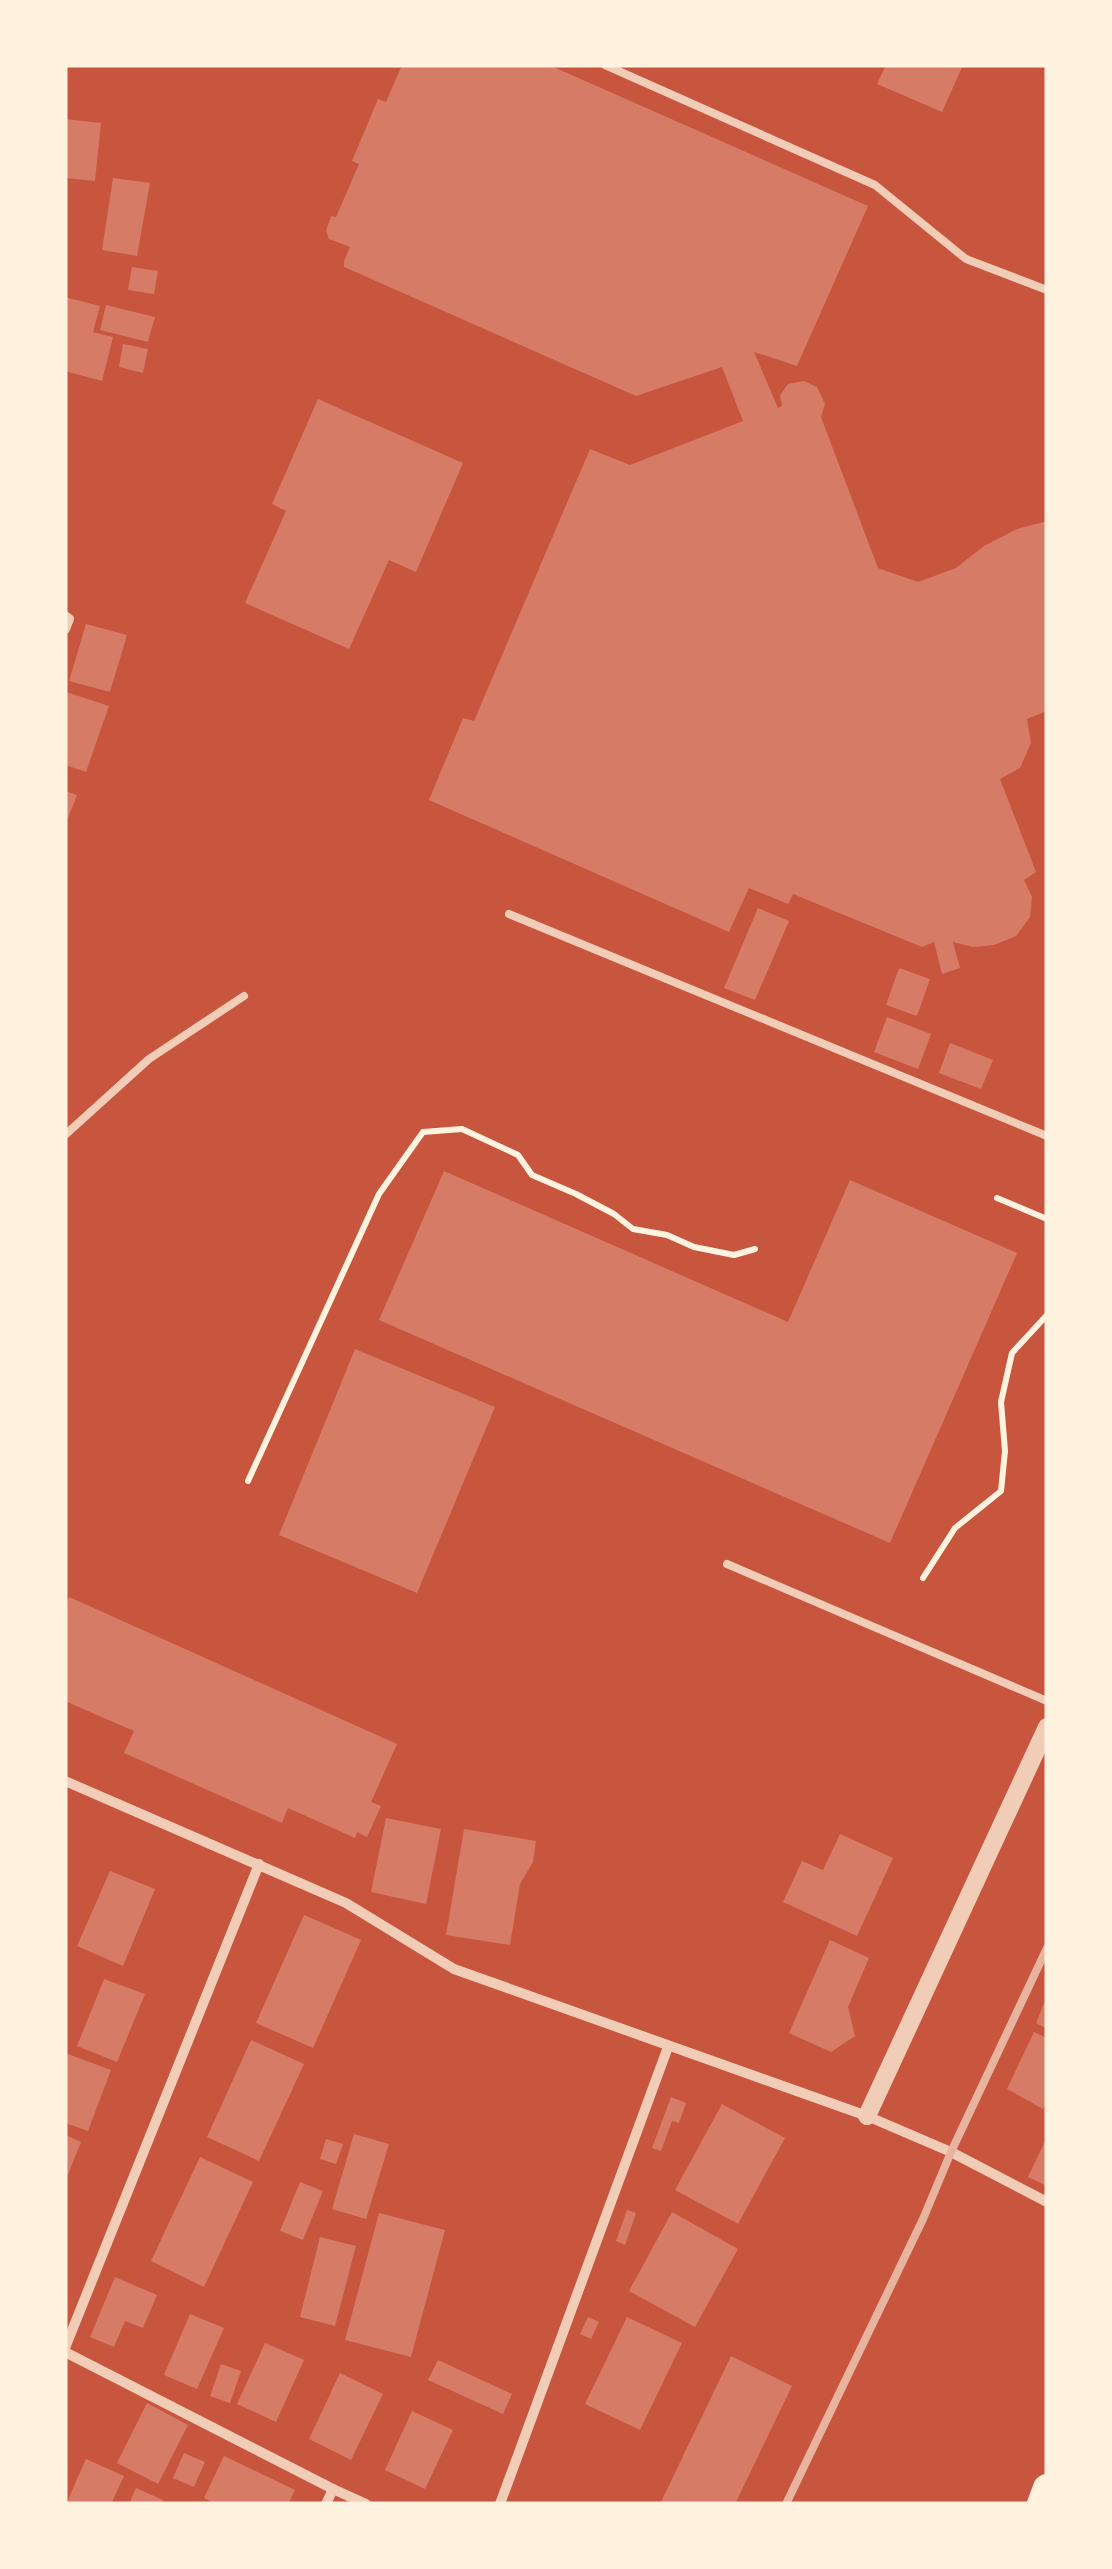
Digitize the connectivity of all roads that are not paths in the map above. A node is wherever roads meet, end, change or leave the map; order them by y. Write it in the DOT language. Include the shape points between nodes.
graph roads {
  1 [pos="605,65"];
  2 [pos="1047,290"];
  3 [pos="65,616"];
  4 [pos="65,629"];
  5 [pos="509,914"];
  6 [pos="244,996"];
  7 [pos="65,1135"];
  8 [pos="1047,1136"];
  9 [pos="727,1564"];
  10 [pos="1047,1701"];
  11 [pos="1047,1727"];
  12 [pos="65,1781"];
  13 [pos="259,1864"];
  14 [pos="668,2047"];
  15 [pos="868,2116"];
  16 [pos="1047,2202"];
  17 [pos="65,2350"];
  18 [pos="1047,2488"];
  19 [pos="333,2489"];
  20 [pos="326,2504"];
  21 [pos="366,2504"];
  22 [pos="500,2504"];
  23 [pos="1041,2504"];
  1 -- 2 [label="lane" via="875,185 966,258"];
  3 -- 4 [label="street"];
  5 -- 8 [label="lane"];
  6 -- 7 [label="lane" via="149,1059"];
  9 -- 10 [label="lane"];
  11 -- 15 [label="street"];
  12 -- 13 [label="street"];
  13 -- 14 [label="street" via="346,1904 454,1969"];
  13 -- 17 [label="street"];
  14 -- 15 [label="street"];
  14 -- 22 [label="street"];
  15 -- 16 [label="street"];
  17 -- 19 [label="street"];
  18 -- 23 [label="highway"];
  19 -- 20 [label="street"];
  19 -- 21 [label="street"];
}
